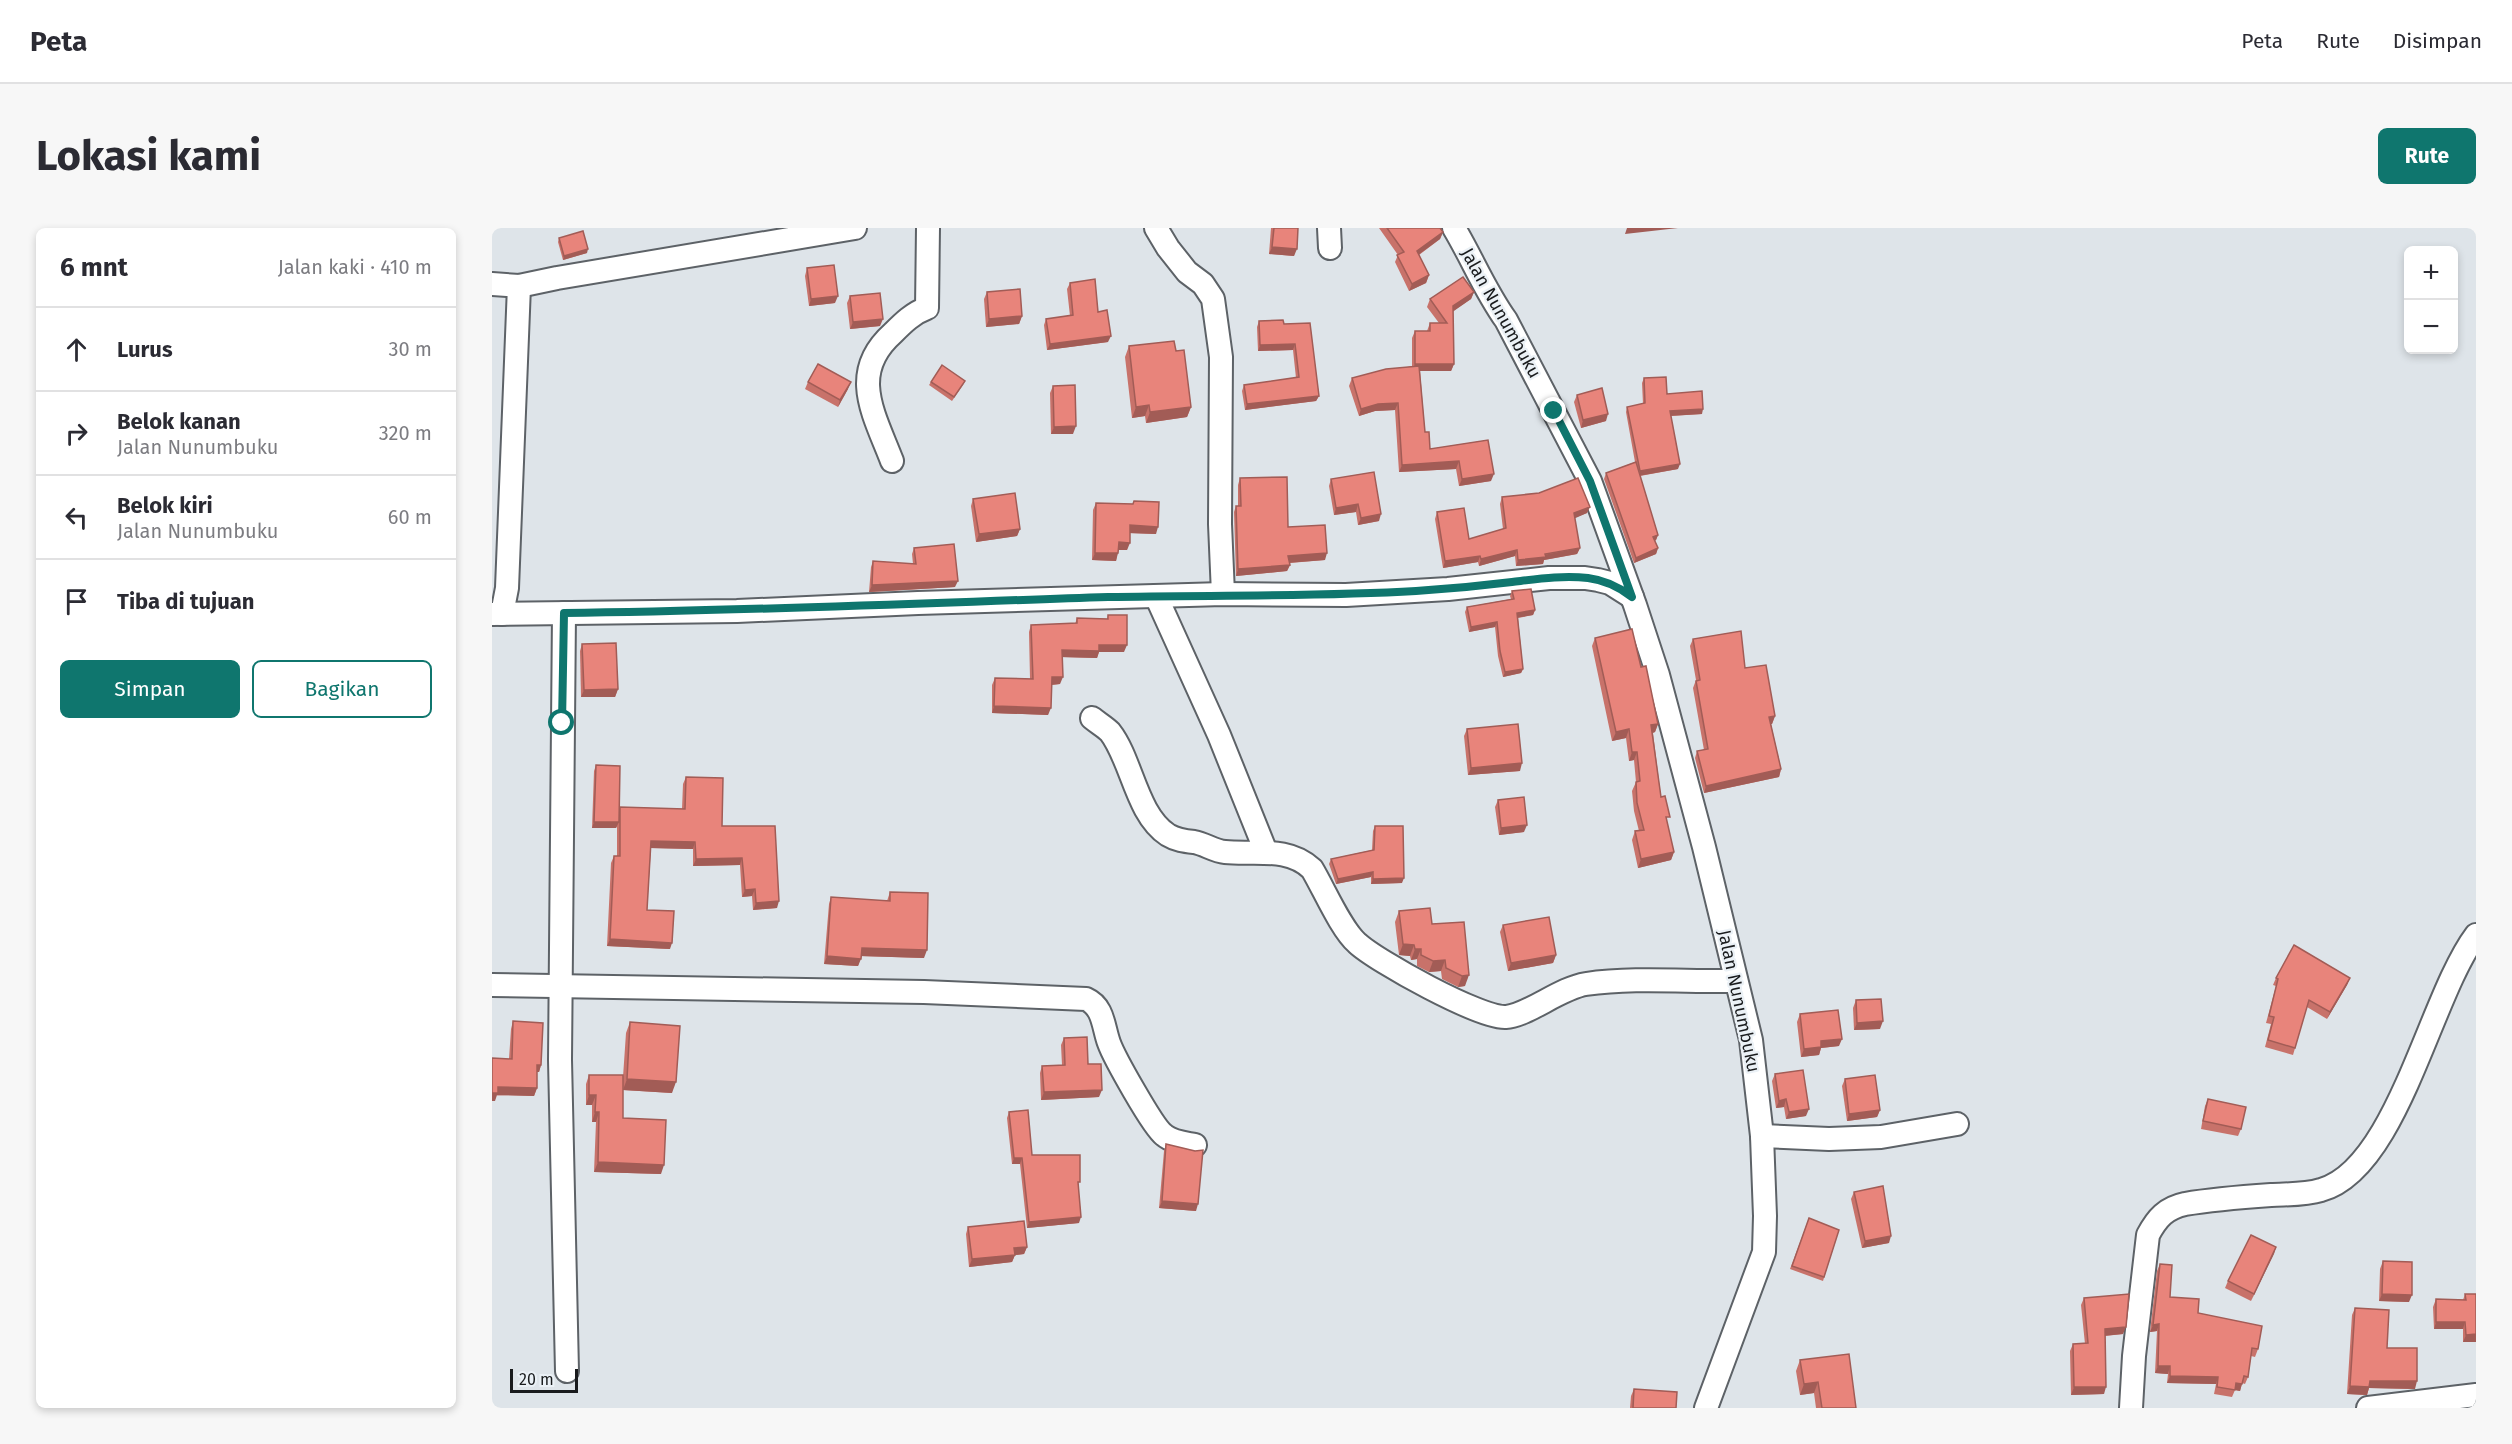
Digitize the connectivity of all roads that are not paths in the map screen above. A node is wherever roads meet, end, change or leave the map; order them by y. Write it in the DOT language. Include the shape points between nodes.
graph roads {
  1 [pos="855,228"];
  2 [pos="928,228"];
  3 [pos="1156,228"];
  4 [pos="1454,228"];
  5 [pos="1474,228"];
  6 [pos="1472,260"];
  7 [pos="492,284"];
  8 [pos="519,286"];
  9 [pos="892,461"];
  10 [pos="499,580"];
  11 [pos="1222,594"];
  12 [pos="1156,596"];
  13 [pos="1632,597"];
  14 [pos="564,613"];
  15 [pos="497,614"];
  16 [pos="1092,718"];
  17 [pos="1266,852"];
  18 [pos="2476,935"];
  19 [pos="1736,981"];
  20 [pos="492,985"];
  21 [pos="561,987"];
  22 [pos="1957,1124"];
  23 [pos="1762,1136"];
  24 [pos="1195,1145"];
  25 [pos="567,1371"];
  26 [pos="2476,1395"];
  27 [pos="1706,1408"];
  28 [pos="2131,1408"];
  29 [pos="2368,1408"];
  1 -- 8 [label="street"];
  2 -- 9 [label="street" via="927,308 907,320 881,345 869,366 866,384"];
  3 -- 11 [label="street" via="1187,272 1203,284 1213,299 1221,357"];
  4 -- 6 [label="street, Jalan Nunumbuku"];
  5 -- 6 [label="street"];
  6 -- 13 [label="street, Jalan Nunumbuku" via="1590,481"];
  7 -- 8 [label="street"];
  8 -- 10 [label="street"];
  10 -- 15 [label="street"];
  11 -- 12 [label="street"];
  11 -- 13 [label="street" via="1346,595 1585,578 1610,583"];
  12 -- 14 [label="street"];
  12 -- 17 [label="street" via="1219,735"];
  13 -- 19 [label="street, Jalan Nunumbuku" via="1658,675"];
  14 -- 15 [label="street"];
  14 -- 21 [label="street"];
  16 -- 17 [label="street" via="1111,734 1151,817 1165,833 1222,852"];
  17 -- 19 [label="street" via="1296,858 1312,869 1356,943 1470,1008 1491,1015 1508,1017 1586,984"];
  18 -- 28 [label="street" via="2440,1002 2397,1106 2366,1156 2347,1175 2322,1190 2185,1204 2173,1207 2158,1219 2148,1235 2133,1356"];
  19 -- 23 [label="street, Jalan Nunumbuku" via="1751,1040"];
  20 -- 21 [label="street"];
  21 -- 24 [label="street" via="913,992 1086,999 1099,1010 1113,1053 1157,1127 1171,1139"];
  21 -- 25 [label="street"];
  22 -- 23 [label="street" via="1881,1137"];
  23 -- 27 [label="street, Jalan Nunumbuku" via="1764,1252"];
  26 -- 29 [label="street"];
}
